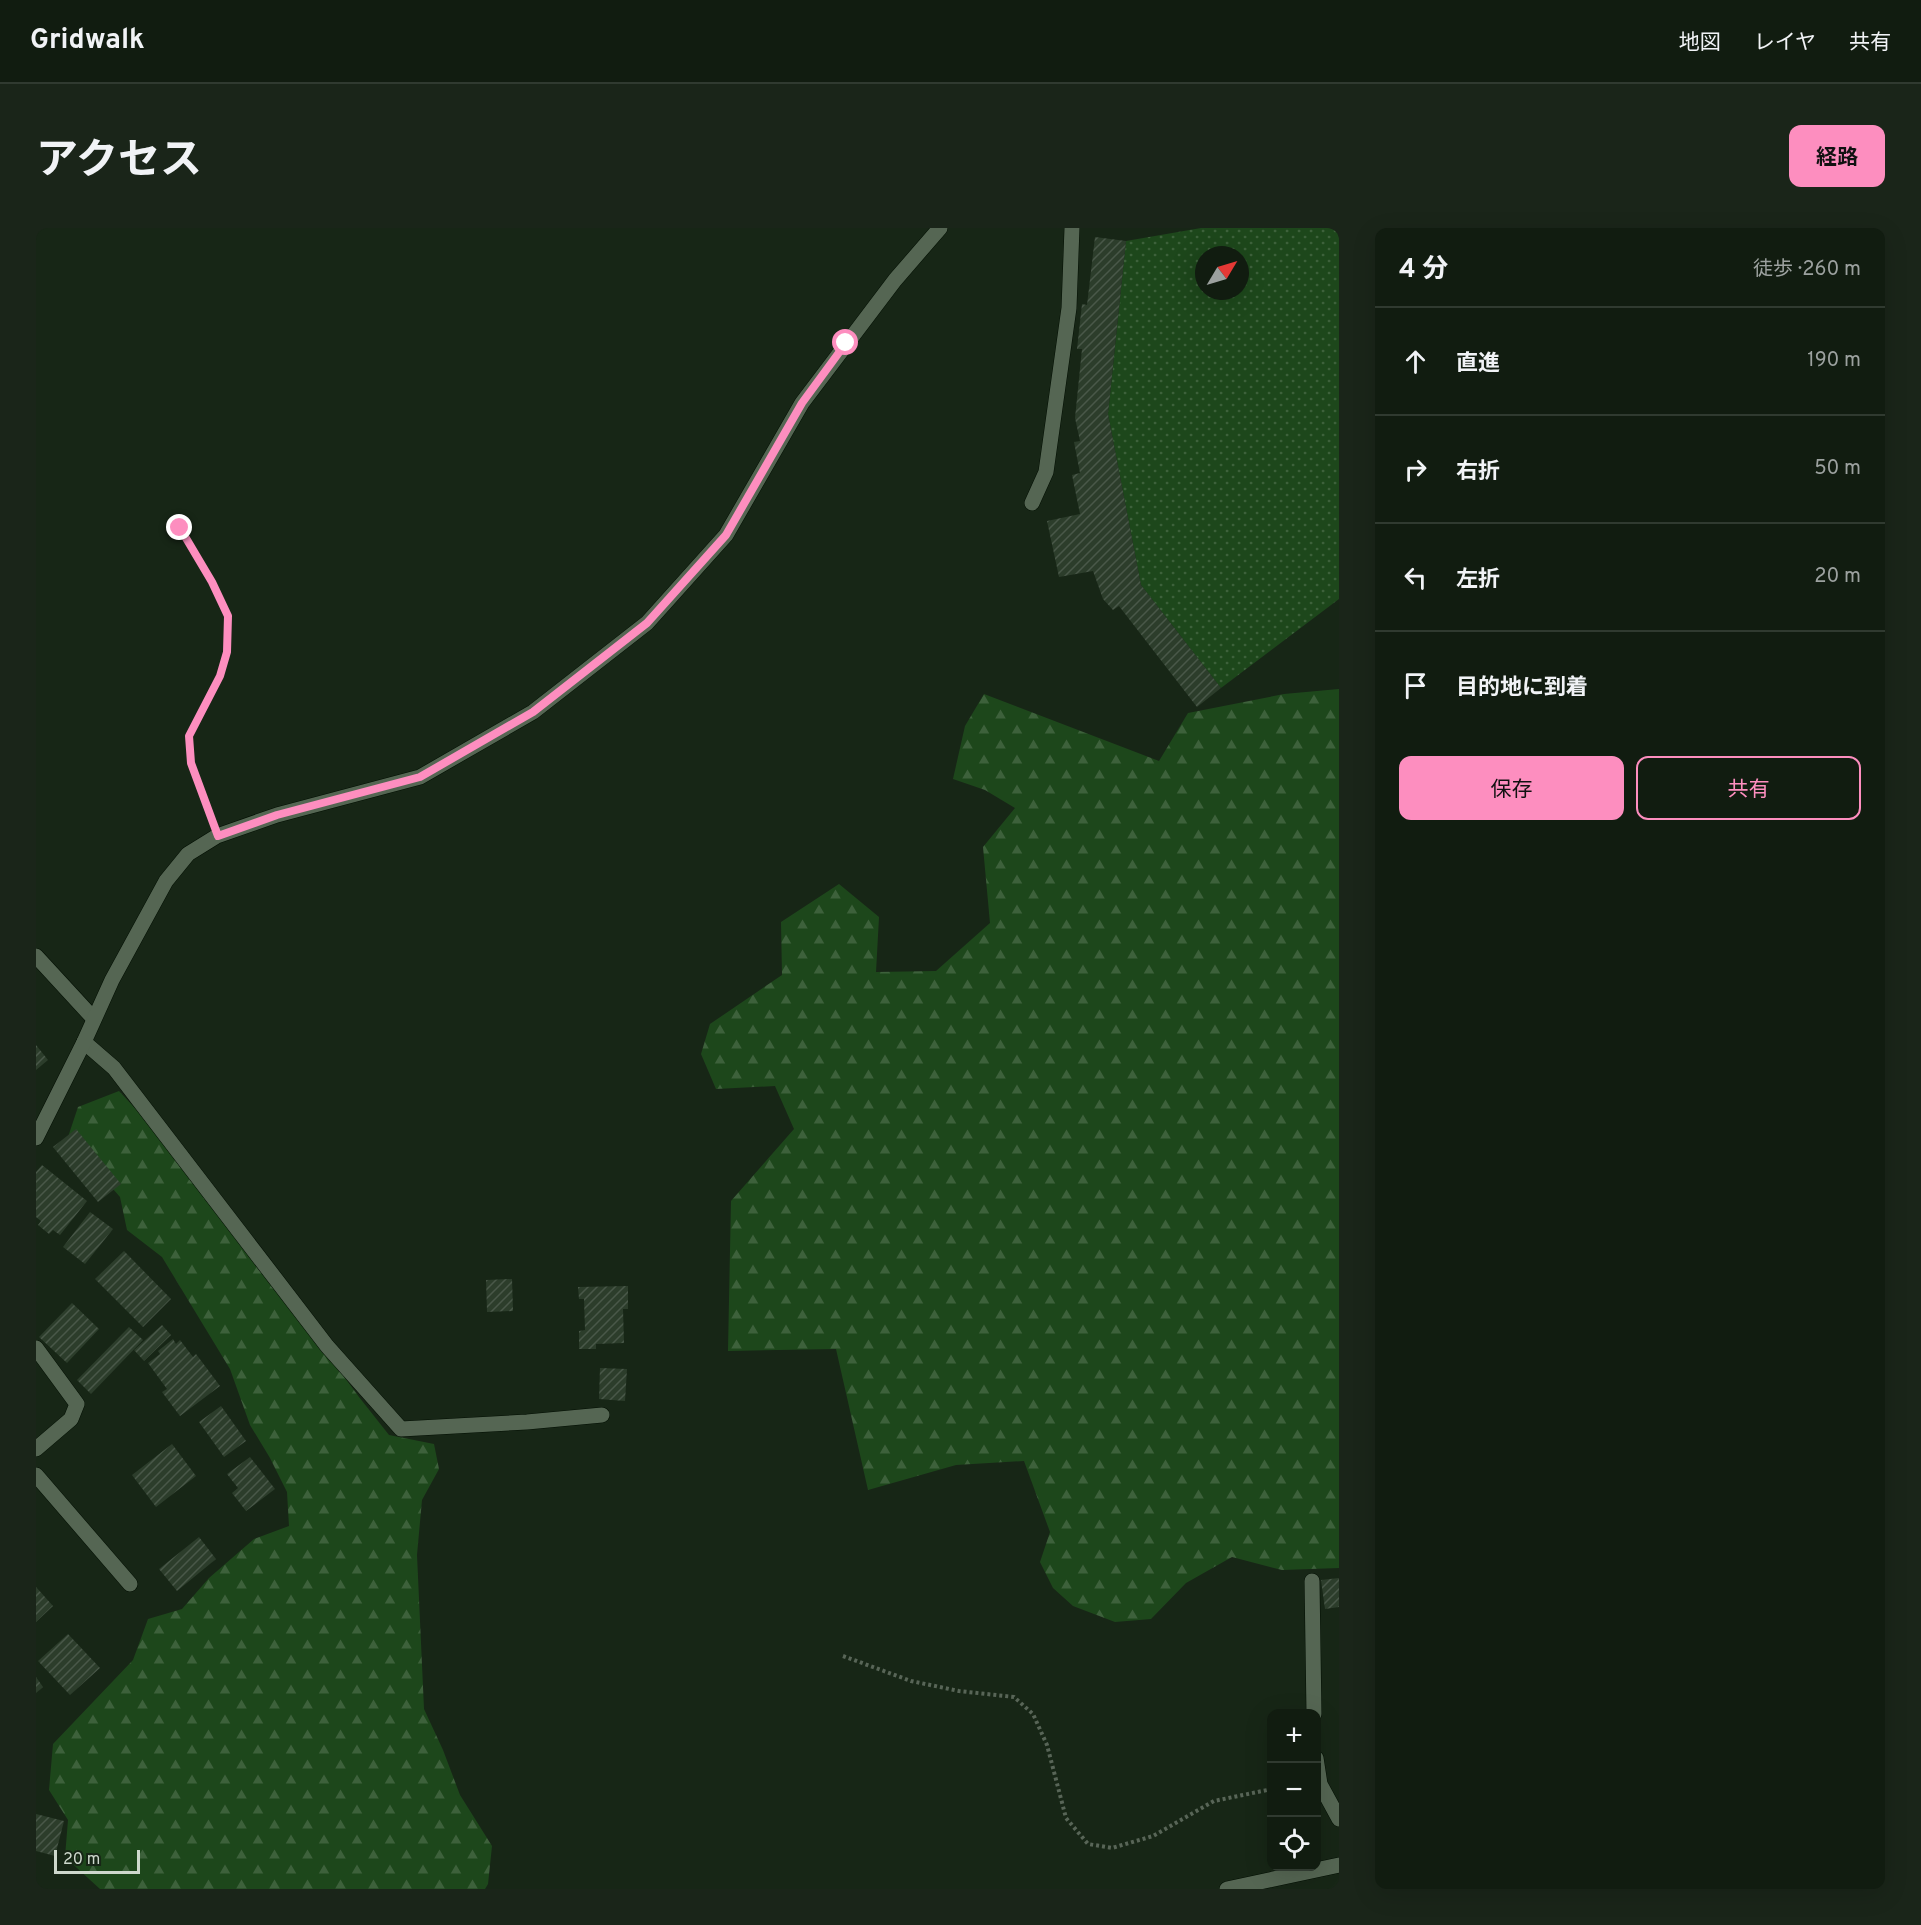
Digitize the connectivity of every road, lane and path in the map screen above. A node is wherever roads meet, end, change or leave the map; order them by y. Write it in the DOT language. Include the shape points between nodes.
graph roads {
  1 [pos="940,228"];
  2 [pos="1072,228"];
  3 [pos="1032,503"];
  4 [pos="180,528"];
  5 [pos="218,836"];
  6 [pos="36,957"];
  7 [pos="94,1019"];
  8 [pos="84,1042"];
  9 [pos="36,1138"];
  10 [pos="36,1348"];
  11 [pos="602,1415"];
  12 [pos="36,1449"];
  13 [pos="36,1475"];
  14 [pos="1312,1581"];
  15 [pos="130,1584"];
  16 [pos="843,1656"];
  17 [pos="1314,1709"];
  18 [pos="1318,1763"];
  19 [pos="1267,1790"];
  20 [pos="1339,1819"];
  21 [pos="1339,1865"];
  22 [pos="1227,1889"];
  1 -- 5 [label="street" via="895,280 802,403 726,535 647,623 533,712 420,777 277,815"];
  2 -- 3 [label="street" via="1069,308 1046,472"];
  4 -- 5 [label="path" via="228,616 227,652 220,676 189,736 191,763"];
  5 -- 7 [label="street" via="188,854 166,881"];
  6 -- 7 [label="street"];
  7 -- 8 [label="street"];
  8 -- 9 [label="street"];
  8 -- 11 [label="street" via="114,1068 327,1346 401,1429"];
  10 -- 12 [label="street" via="77,1404 71,1419"];
  13 -- 15 [label="street"];
  14 -- 17 [label="street"];
  16 -- 19 [label="path" via="910,1681 1014,1697 1033,1714 1047,1745 1066,1818 1088,1844 1113,1848 1153,1836 1214,1801"];
  18 -- 20 [label="street" via="1320,1784"];
  21 -- 22 [label="street"];
}
